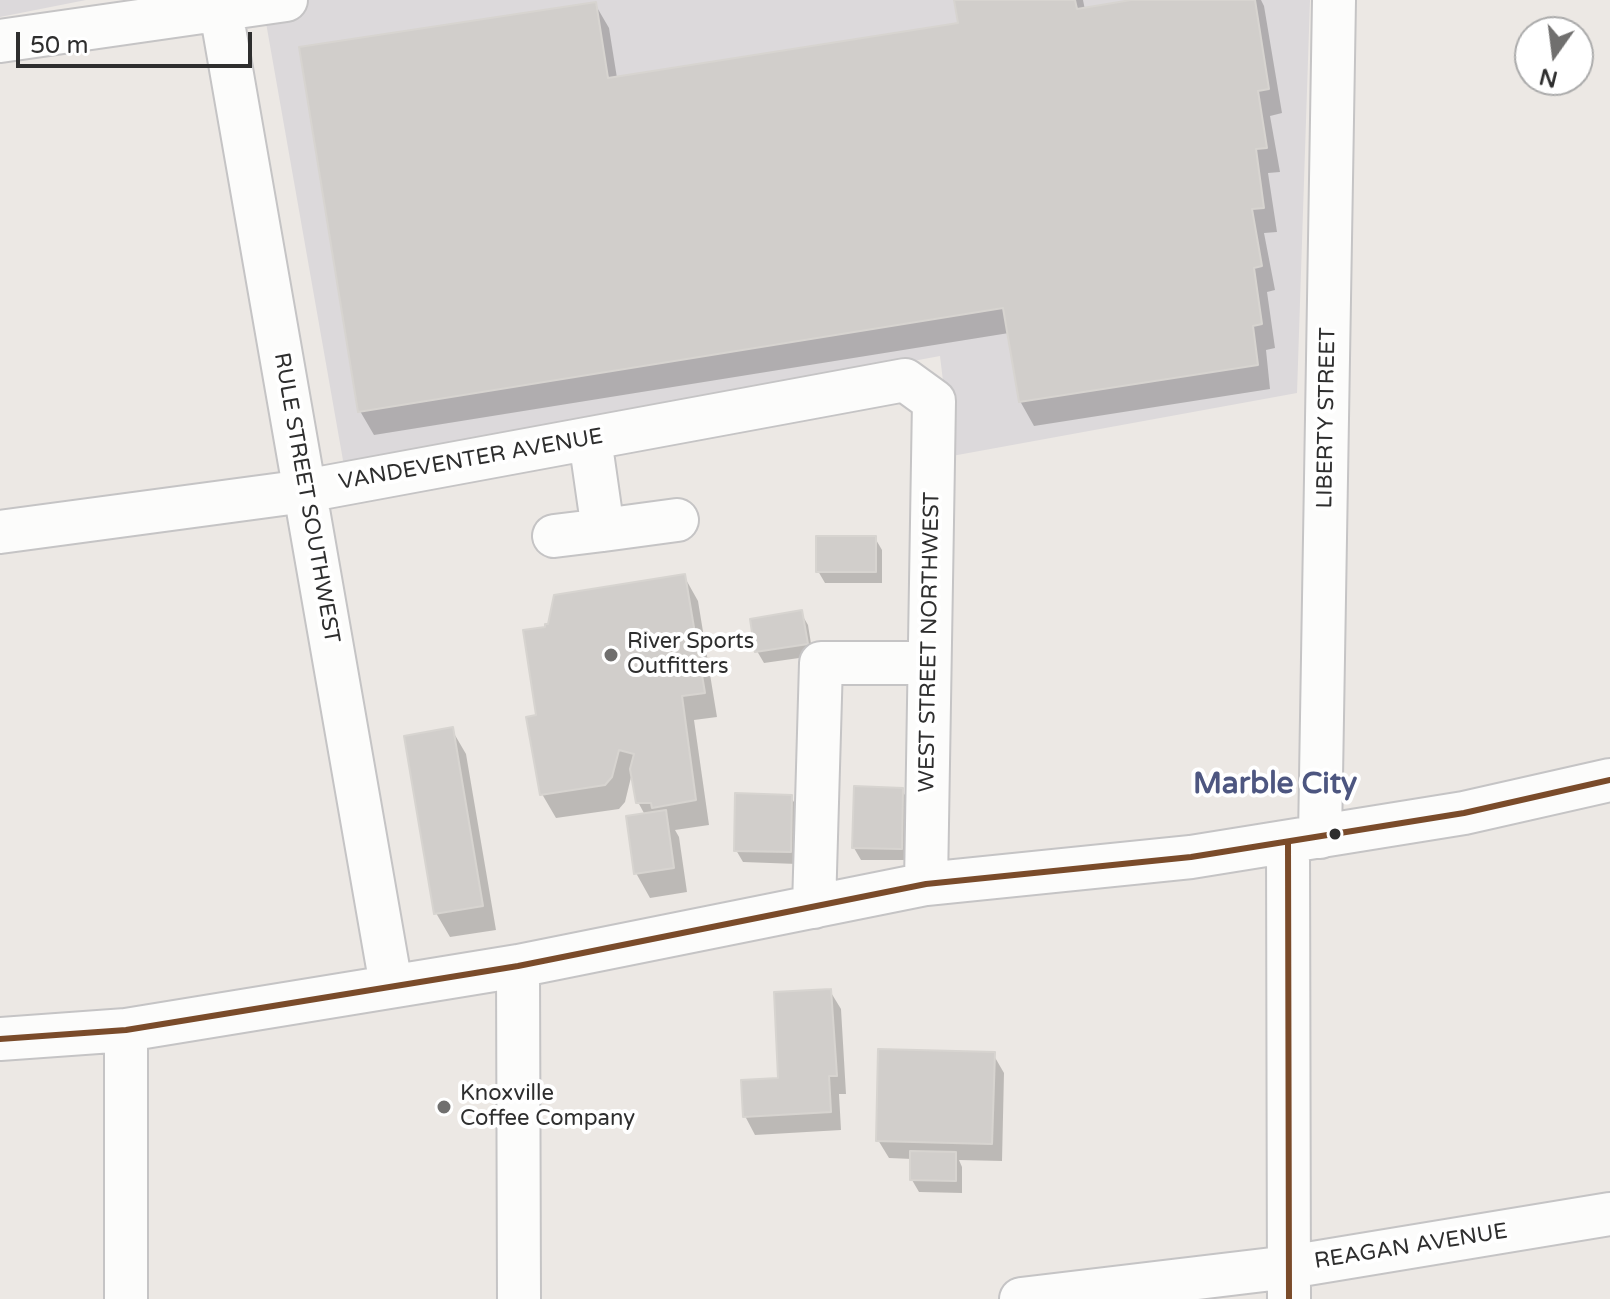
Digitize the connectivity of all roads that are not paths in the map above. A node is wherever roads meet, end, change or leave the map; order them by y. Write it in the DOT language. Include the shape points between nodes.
graph roads {
  1 [pos="286,0"];
  2 [pos="1334,0"];
  3 [pos="220,5"];
  4 [pos="0,41"];
  5 [pos="934,401"];
  6 [pos="590,439"];
  7 [pos="305,491"];
  8 [pos="677,520"];
  9 [pos="603,530"];
  10 [pos="0,532"];
  11 [pos="554,536"];
  12 [pos="929,663"];
  13 [pos="1610,780"];
  14 [pos="1304,839"];
  15 [pos="926,884"];
  16 [pos="814,907"];
  17 [pos="518,966"];
  18 [pos="391,985"];
  19 [pos="126,1030"];
  20 [pos="0,1039"];
  21 [pos="1610,1214"];
  22 [pos="1289,1283"];
  23 [pos="126,1299"];
  24 [pos="519,1299"];
  25 [pos="1021,1299"];
  1 -- 3 [label="street"];
  2 -- 14 [label="street, LIBERTY STREET"];
  3 -- 4 [label="street"];
  3 -- 7 [label="street, RULE STREET SOUTHWEST"];
  5 -- 6 [label="street, VANDEVENTER AVENUE" via="905,380"];
  5 -- 12 [label="street, WEST STREET NORTHWEST"];
  6 -- 7 [label="street, VANDEVENTER AVENUE"];
  6 -- 9 [label="street"];
  7 -- 10 [label="street, VANDEVENTER AVENUE"];
  7 -- 18 [label="street, RULE STREET SOUTHWEST"];
  8 -- 9 [label="street"];
  9 -- 11 [label="street"];
  12 -- 15 [label="street, WEST STREET NORTHWEST"];
  12 -- 16 [label="street" via="821,663"];
  13 -- 14 [label="street" via="1464,813"];
  14 -- 15 [label="street" via="1191,857"];
  14 -- 22 [label="street, LIBERTY STREET"];
  15 -- 16 [label="street"];
  16 -- 17 [label="street"];
  17 -- 18 [label="street"];
  17 -- 24 [label="street"];
  18 -- 19 [label="street"];
  19 -- 20 [label="street"];
  19 -- 23 [label="street"];
  21 -- 22 [label="street, REAGAN AVENUE"];
  22 -- 25 [label="street, REAGAN AVENUE"];
}
